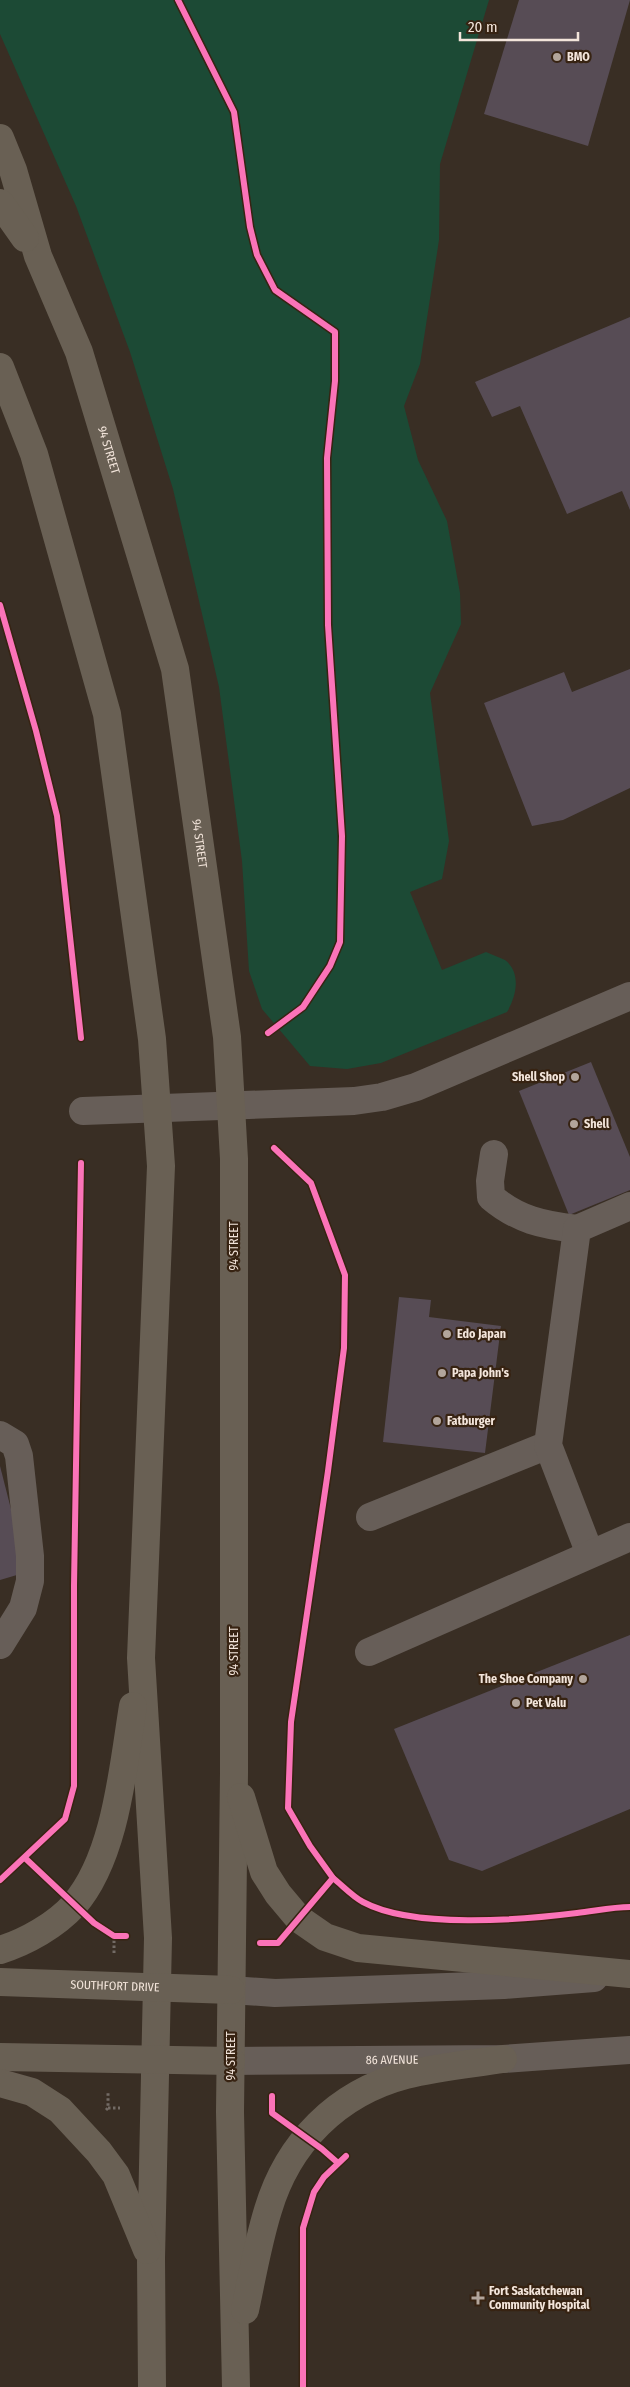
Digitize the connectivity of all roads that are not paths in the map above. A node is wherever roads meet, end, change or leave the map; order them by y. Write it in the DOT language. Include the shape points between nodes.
graph roads {
  1 [pos="0,138"];
  2 [pos="0,203"];
  3 [pos="38,256"];
  4 [pos="0,367"];
  5 [pos="630,996"];
  6 [pos="232,1104"];
  7 [pos="156,1108"];
  8 [pos="83,1111"];
  9 [pos="494,1154"];
  10 [pos="630,1206"];
  11 [pos="577,1229"];
  12 [pos="0,1434"];
  13 [pos="548,1445"];
  14 [pos="370,1517"];
  15 [pos="630,1537"];
  16 [pos="590,1554"];
  17 [pos="0,1645"];
  18 [pos="369,1652"];
  19 [pos="142,1658"];
  20 [pos="234,1774"];
  21 [pos="0,1950"];
  22 [pos="630,1974"];
  23 [pos="0,1982"];
  24 [pos="156,1988"];
  25 [pos="231,1990"];
  26 [pos="630,2050"];
  27 [pos="0,2057"];
  28 [pos="154,2059"];
  29 [pos="503,2059"];
  30 [pos="231,2061"];
  31 [pos="0,2083"];
  32 [pos="150,2258"];
  33 [pos="236,2350"];
  34 [pos="152,2387"];
  35 [pos="236,2387"];
  1 -- 3 [label="main road, 94 STREET" via="13,170"];
  2 -- 3 [label="main road"];
  3 -- 6 [label="main road, 94 STREET" via="79,352 174,669 227,1036"];
  4 -- 7 [label="main road" via="34,454 106,714 152,1039"];
  5 -- 6 [label="street" via="416,1087 382,1098"];
  6 -- 7 [label="street"];
  6 -- 20 [label="main road, 94 STREET"];
  7 -- 8 [label="street"];
  7 -- 19 [label="main road" via="160,1166"];
  9 -- 11 [label="street" via="491,1197 507,1211 542,1225"];
  10 -- 11 [label="street"];
  11 -- 13 [label="street"];
  12 -- 17 [label="street" via="16,1444 19,1456 30,1581 23,1608"];
  13 -- 14 [label="street"];
  13 -- 16 [label="street"];
  15 -- 16 [label="street"];
  16 -- 18 [label="street"];
  19 -- 21 [label="main road" via="115,1815 92,1879 74,1905 53,1923"];
  19 -- 24 [label="main road" via="158,1938"];
  20 -- 22 [label="main road" via="264,1872 299,1918 325,1937 358,1948"];
  20 -- 25 [label="main road, 94 STREET"];
  22 -- 25 [label="street" via="494,1985 275,1993"];
  23 -- 24 [label="main road, SOUTHFORT DRIVE"];
  24 -- 25 [label="main road, SOUTHFORT DRIVE"];
  24 -- 28 [label="main road"];
  25 -- 30 [label="main road, 94 STREET"];
  26 -- 29 [label="street, 86 AVENUE"];
  27 -- 28 [label="main road"];
  28 -- 30 [label="main road, 86 AVENUE"];
  28 -- 32 [label="main road"];
  29 -- 30 [label="street, 86 AVENUE"];
  29 -- 33 [label="main road" via="405,2076 374,2087 327,2114 305,2137 290,2160 268,2209"];
  30 -- 33 [label="main road, 94 STREET"];
  31 -- 32 [label="main road" via="32,2092 60,2110 99,2152 116,2174"];
  32 -- 34 [label="main road"];
  33 -- 35 [label="main road, 94 STREET"];
}
